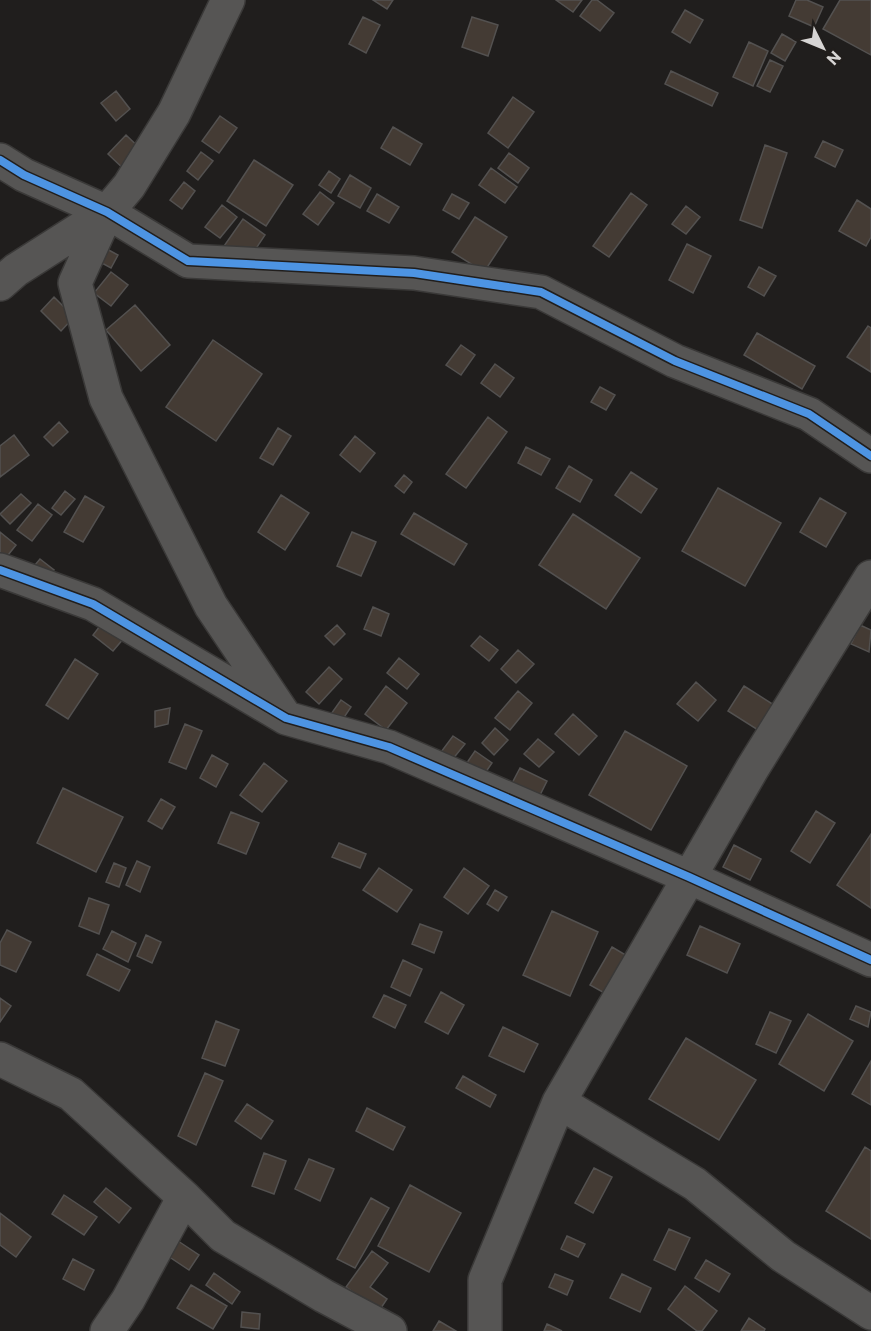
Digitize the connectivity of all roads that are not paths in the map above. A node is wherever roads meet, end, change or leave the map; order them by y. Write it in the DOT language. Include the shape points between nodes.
graph roads {
  1 [pos="228,0"];
  2 [pos="0,160"];
  3 [pos="107,212"];
  4 [pos="0,284"];
  5 [pos="871,456"];
  6 [pos="0,570"];
  7 [pos="871,577"];
  8 [pos="286,718"];
  9 [pos="689,877"];
  10 [pos="871,960"];
  11 [pos="0,1059"];
  12 [pos="559,1102"];
  13 [pos="184,1197"];
  14 [pos="871,1313"];
  15 [pos="107,1331"];
  16 [pos="390,1331"];
  17 [pos="485,1331"];
  1 -- 3 [label="street" via="174,113 129,186"];
  2 -- 3 [label="street" via="24,175"];
  3 -- 4 [label="street"];
  3 -- 5 [label="street" via="188,261 414,273 541,292 675,361 809,414"];
  3 -- 8 [label="street" via="75,283 106,398 211,606"];
  6 -- 8 [label="street" via="93,604"];
  7 -- 9 [label="street"];
  8 -- 9 [label="street" via="389,747"];
  9 -- 10 [label="street"];
  9 -- 12 [label="street"];
  11 -- 13 [label="street" via="70,1094"];
  12 -- 14 [label="street" via="695,1184 783,1256"];
  12 -- 17 [label="street" via="485,1280"];
  13 -- 15 [label="street"];
  13 -- 16 [label="street" via="223,1236"];
}
